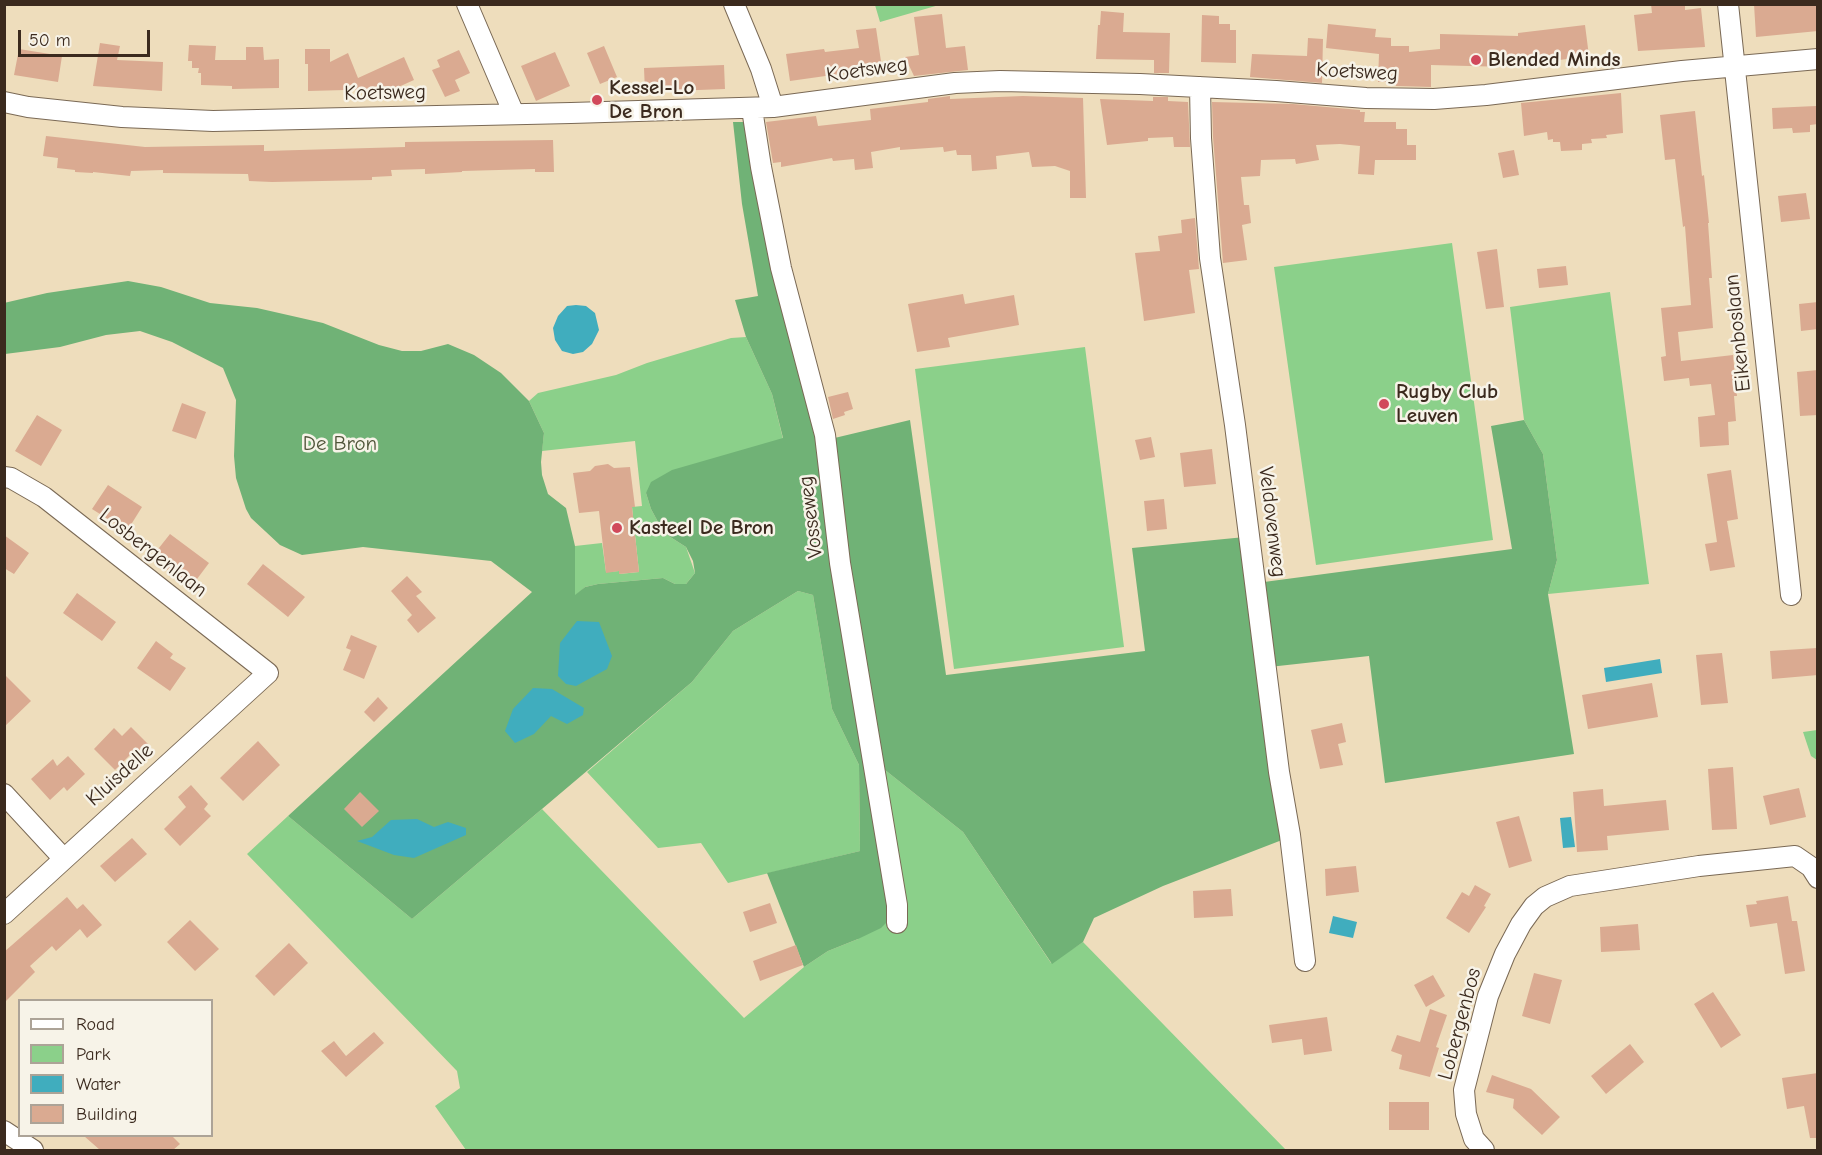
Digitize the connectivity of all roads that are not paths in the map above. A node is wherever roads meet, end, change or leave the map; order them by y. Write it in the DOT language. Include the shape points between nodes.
graph roads {
  1 [pos="467,4"];
  2 [pos="734,4"];
  3 [pos="1728,4"];
  4 [pos="1818,59"];
  5 [pos="1736,66"];
  6 [pos="1200,87"];
  7 [pos="4,102"];
  8 [pos="773,107"];
  9 [pos="752,109"];
  10 [pos="514,114"];
  11 [pos="4,477"];
  12 [pos="1791,595"];
  13 [pos="268,673"];
  14 [pos="4,794"];
  15 [pos="64,859"];
  16 [pos="1818,878"];
  17 [pos="4,914"];
  18 [pos="897,923"];
  19 [pos="1305,961"];
  20 [pos="4,1131"];
  21 [pos="33,1150"];
  22 [pos="1484,1150"];
  1 -- 10 [label="street"];
  2 -- 8 [label="street"];
  3 -- 5 [label="street"];
  4 -- 5 [label="street, Koetsweg"];
  5 -- 6 [label="street, Koetsweg" via="1434,99"];
  5 -- 12 [label="street, Eikenboslaan"];
  6 -- 8 [label="street, Koetsweg" via="955,83"];
  6 -- 19 [label="street, Veldovenweg" via="1210,258"];
  7 -- 10 [label="street, Koetsweg" via="122,117 213,121"];
  8 -- 9 [label="street, Koetsweg"];
  9 -- 10 [label="street, Koetsweg"];
  9 -- 18 [label="street, Vosseweg" via="781,268 825,435 840,563"];
  11 -- 13 [label="street, Losbergenlaan" via="44,497"];
  13 -- 15 [label="street, Kluisdelle"];
  14 -- 15 [label="street"];
  15 -- 17 [label="street, Kluisdelle"];
  16 -- 22 [label="street, Lobergenbos" via="1811,867 1795,856 1570,886 1545,897 1521,924 1505,954 1488,996 1464,1089 1474,1139"];
  20 -- 21 [label="street"];
}
